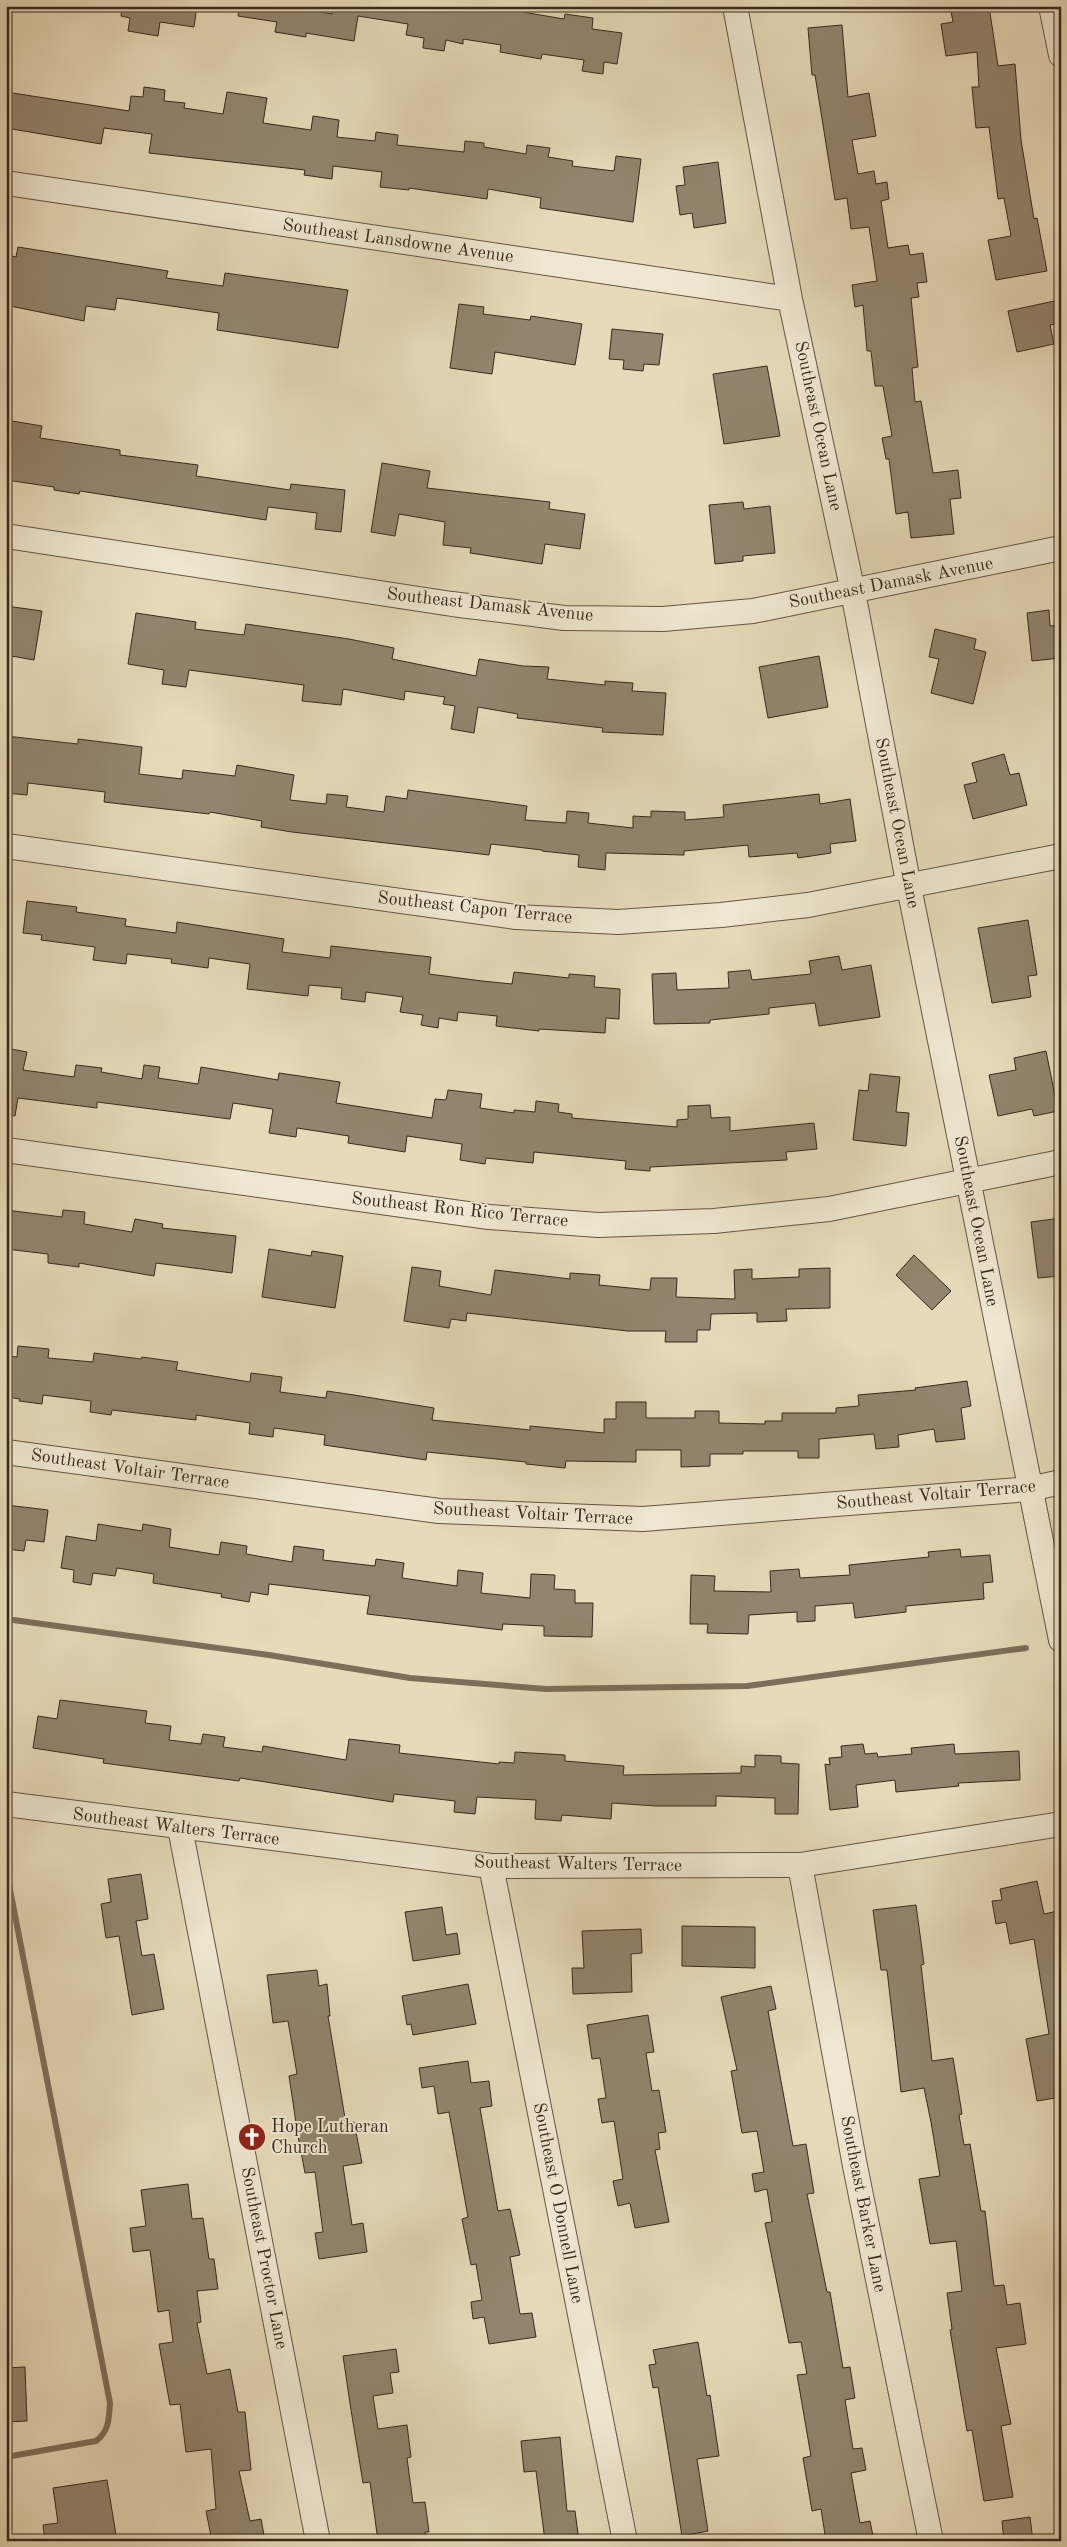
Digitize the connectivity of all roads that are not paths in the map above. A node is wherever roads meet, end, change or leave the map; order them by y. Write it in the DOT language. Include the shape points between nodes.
graph roads {
  1 [pos="735,6"];
  2 [pos="1051,6"];
  3 [pos="1061,56"];
  4 [pos="6,183"];
  5 [pos="790,299"];
  6 [pos="6,536"];
  7 [pos="1061,548"];
  8 [pos="853,592"];
  9 [pos="6,846"];
  10 [pos="1061,856"];
  11 [pos="909,887"];
  12 [pos="6,1150"];
  13 [pos="1061,1162"];
  14 [pos="968,1180"];
  15 [pos="6,1452"];
  16 [pos="1061,1482"];
  17 [pos="1030,1489"];
  18 [pos="1061,1640"];
  19 [pos="6,1804"];
  20 [pos="1061,1824"];
  21 [pos="180,1828"];
  22 [pos="800,1865"];
  23 [pos="491,1866"];
  24 [pos="318,2541"];
  25 [pos="625,2541"];
  26 [pos="931,2541"];
  1 -- 5 [label="street, Southeast Ocean Lane"];
  2 -- 3 [label="street"];
  4 -- 5 [label="street, Southeast Lansdowne Avenue"];
  5 -- 8 [label="street, Southeast Ocean Lane"];
  6 -- 8 [label="street, Southeast Damask Avenue" via="442,603 564,618 699,616 753,611"];
  7 -- 8 [label="street, Southeast Damask Avenue"];
  8 -- 11 [label="street, Southeast Ocean Lane"];
  9 -- 11 [label="street, Southeast Capon Terrace" via="516,917 618,922 808,905"];
  10 -- 11 [label="street, Southeast Capon Terrace"];
  11 -- 14 [label="street, Southeast Ocean Lane"];
  12 -- 14 [label="street, Southeast Ron Rico Terrace" via="489,1217 598,1224 714,1221 829,1209"];
  13 -- 14 [label="street, Southeast Ron Rico Terrace"];
  14 -- 17 [label="street, Southeast Ocean Lane"];
  15 -- 17 [label="street, Southeast Voltair Terrace" via="439,1511 643,1519"];
  16 -- 17 [label="street, Southeast Voltair Terrace"];
  17 -- 18 [label="street, Southeast Ocean Lane"];
  19 -- 21 [label="street, Southeast Walters Terrace"];
  20 -- 22 [label="street, Southeast Walters Terrace"];
  21 -- 23 [label="street, Southeast Walters Terrace"];
  21 -- 24 [label="street, Southeast Proctor Lane"];
  22 -- 23 [label="street, Southeast Walters Terrace"];
  22 -- 26 [label="street, Southeast Barker Lane" via="854,2166"];
  23 -- 25 [label="street, Southeast O Donnell Lane"];
}
